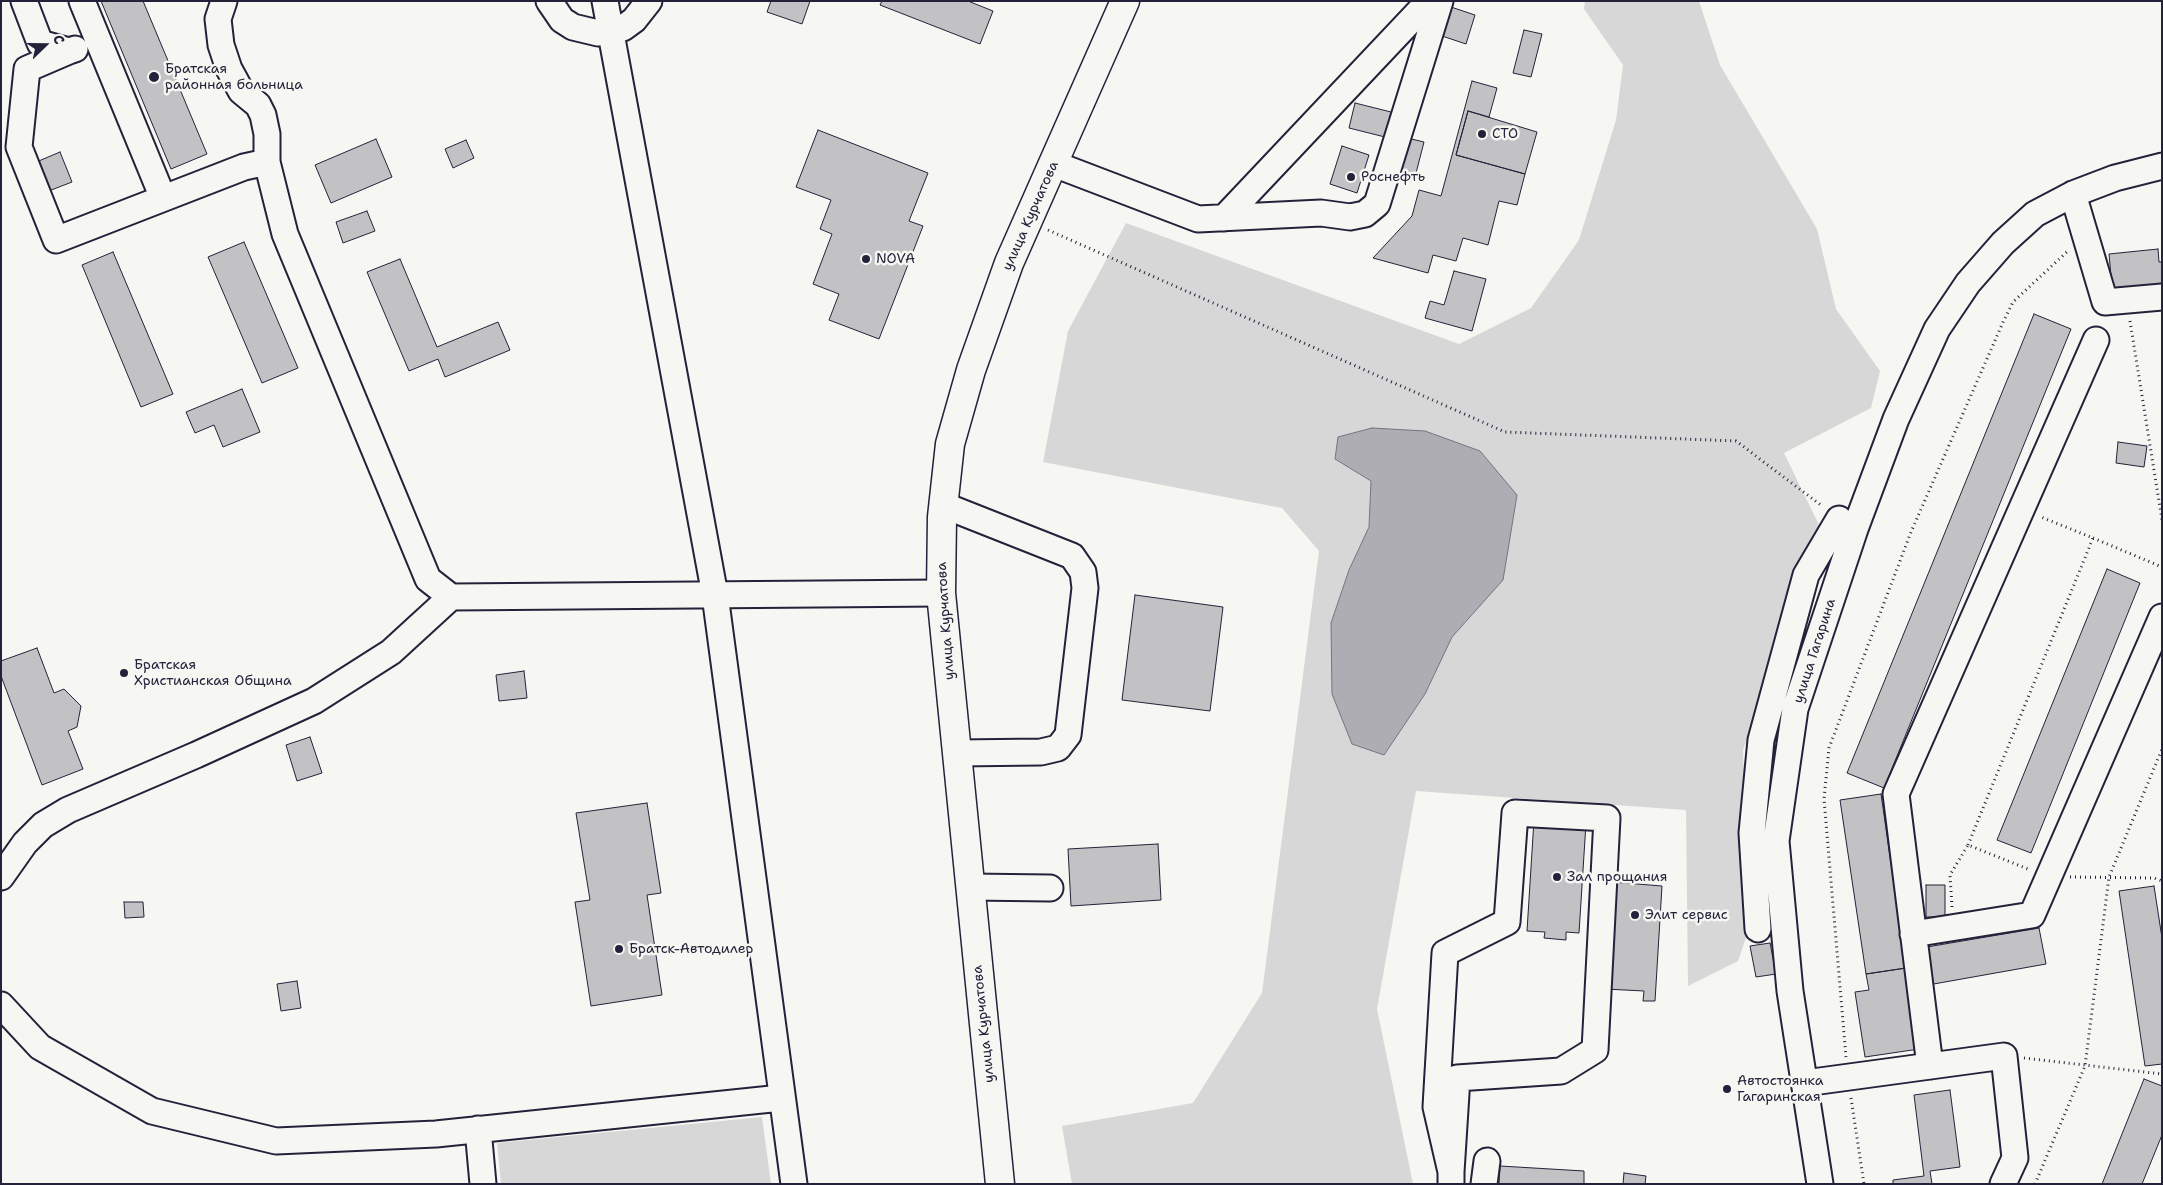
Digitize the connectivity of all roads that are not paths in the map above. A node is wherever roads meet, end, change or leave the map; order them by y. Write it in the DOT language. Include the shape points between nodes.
graph roads {
  1 [pos="24,1"];
  2 [pos="82,1"];
  3 [pos="224,1"];
  4 [pos="549,1"];
  5 [pos="605,1"];
  6 [pos="649,1"];
  7 [pos="1126,1"];
  8 [pos="1429,1"];
  9 [pos="1440,1"];
  10 [pos="610,32"];
  11 [pos="97,38"];
  12 [pos="69,51"];
  13 [pos="267,162"];
  14 [pos="1054,164"];
  15 [pos="2162,166"];
  16 [pos="2073,194"];
  17 [pos="163,198"];
  18 [pos="1224,218"];
  19 [pos="2162,297"];
  20 [pos="2096,340"];
  21 [pos="943,505"];
  22 [pos="1839,518"];
  23 [pos="941,593"];
  24 [pos="715,595"];
  25 [pos="451,597"];
  26 [pos="2162,617"];
  27 [pos="957,753"];
  28 [pos="1,877"];
  29 [pos="970,887"];
  30 [pos="1050,888"];
  31 [pos="1758,929"];
  32 [pos="1913,934"];
  33 [pos="1,1005"];
  34 [pos="1930,1066"];
  35 [pos="1805,1083"];
  36 [pos="781,1098"];
  37 [pos="478,1130"];
  38 [pos="1451,1178"];
  39 [pos="483,1184"];
  40 [pos="794,1184"];
  41 [pos="1000,1184"];
  42 [pos="1820,1184"];
  43 [pos="2003,1184"];
  1 -- 12 [label="street" via="40,43"];
  2 -- 11 [label="street"];
  3 -- 13 [label="street" via="218,20 221,45 241,91 258,105 263,115"];
  4 -- 10 [label="street" via="562,20 573,27"];
  5 -- 10 [label="street"];
  6 -- 10 [label="street" via="634,20"];
  7 -- 14 [label="main road, улица Курчатова"];
  8 -- 18 [label="street"];
  9 -- 18 [label="street" via="1377,204 1365,214 1350,218 1321,213"];
  10 -- 24 [label="street"];
  11 -- 12 [label="street"];
  11 -- 17 [label="street"];
  12 -- 17 [label="street" via="27,69 19,148 56,240"];
  13 -- 17 [label="street" via="244,167"];
  13 -- 25 [label="street" via="285,234 428,579"];
  14 -- 18 [label="street" via="1198,219"];
  14 -- 21 [label="main road, улица Курчатова" via="1009,264 971,370 950,444"];
  15 -- 16 [label="street, улица Гагарина" via="2115,178"];
  16 -- 19 [label="street" via="2105,302"];
  16 -- 35 [label="street, улица Гагарина" via="2036,214 2003,242 1937,329 1896,419 1855,529 1796,709 1776,842 1790,991"];
  20 -- 32 [label="street" via="1896,794"];
  21 -- 23 [label="main road, улица Курчатова"];
  21 -- 27 [label="street" via="1072,556 1083,572 1085,588 1068,735 1058,748 1041,752"];
  22 -- 31 [label="street" via="1806,575 1761,740 1752,833"];
  23 -- 24 [label="street"];
  23 -- 27 [label="main road, улица Курчатова"];
  24 -- 25 [label="street"];
  24 -- 36 [label="street"];
  25 -- 28 [label="street" via="391,652 314,701 68,810 24,842"];
  26 -- 32 [label="street" via="2032,915"];
  27 -- 29 [label="main road, улица Курчатова"];
  29 -- 30 [label="street"];
  29 -- 41 [label="main road, улица Курчатова"];
  32 -- 34 [label="street"];
  33 -- 37 [label="street" via="40,1047 152,1111 276,1141"];
  34 -- 35 [label="street"];
  34 -- 43 [label="street" via="2004,1056 2015,1158"];
  35 -- 42 [label="street, улица Гагарина"];
  36 -- 37 [label="street"];
  36 -- 40 [label="street"];
  37 -- 39 [label="street"];
  38 -- 38 [label="street" via="1457,1078 1562,1071 1595,1050 1607,818 1515,813 1507,922 1446,953 1436,1107"];
}
